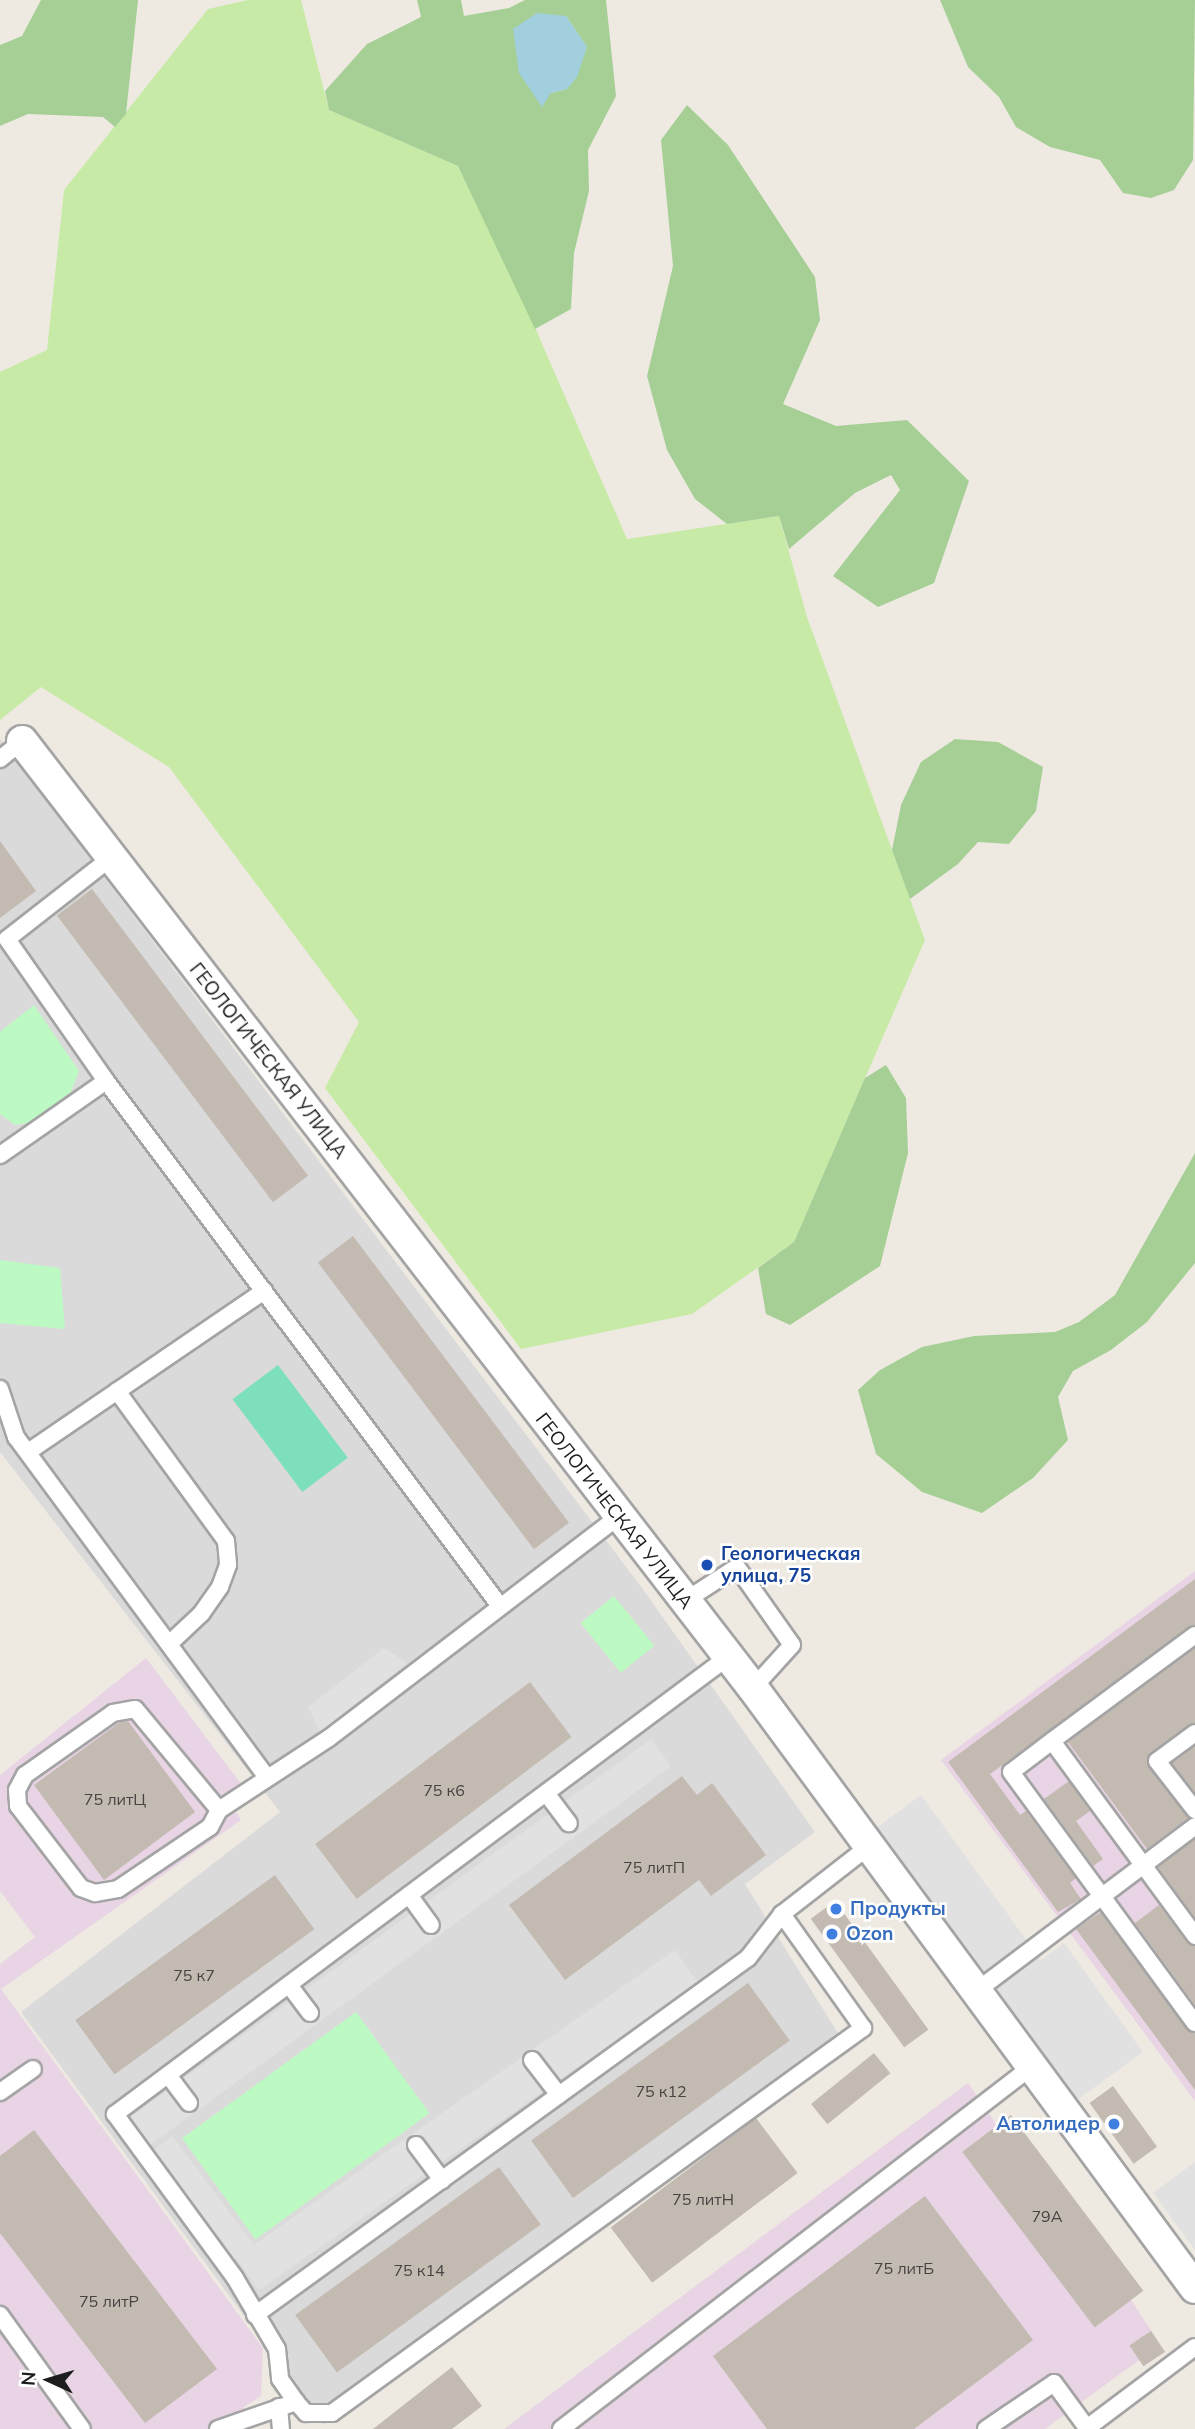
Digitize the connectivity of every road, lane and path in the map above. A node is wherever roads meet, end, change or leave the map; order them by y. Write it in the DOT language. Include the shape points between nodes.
graph roads {
  1 [pos="11,750"];
  2 [pos="112,857"];
  3 [pos="106,1080"];
  4 [pos="0,1155"];
  5 [pos="264,1291"];
  6 [pos="0,1389"];
  7 [pos="117,1391"];
  8 [pos="28,1452"];
  9 [pos="618,1517"];
  10 [pos="683,1602"];
  11 [pos="500,1606"];
  12 [pos="1195,1634"];
  13 [pos="169,1644"];
  14 [pos="728,1657"];
  15 [pos="753,1688"];
  16 [pos="1195,1733"];
  17 [pos="1052,1741"];
  18 [pos="267,1777"];
  19 [pos="546,1793"];
  20 [pos="219,1810"];
  21 [pos="1195,1810"];
  22 [pos="569,1823"];
  23 [pos="1195,1826"];
  24 [pos="868,1847"];
  25 [pos="1142,1866"];
  26 [pos="409,1895"];
  27 [pos="1104,1895"];
  28 [pos="782,1914"];
  29 [pos="431,1925"];
  30 [pos="1195,1936"];
  31 [pos="289,1985"];
  32 [pos="975,1992"];
  33 [pos="310,2013"];
  34 [pos="1195,2023"];
  35 [pos="532,2060"];
  36 [pos="1030,2067"];
  37 [pos="33,2068"];
  38 [pos="167,2075"];
  39 [pos="0,2092"];
  40 [pos="559,2095"];
  41 [pos="189,2103"];
  42 [pos="416,2145"];
  43 [pos="442,2180"];
  44 [pos="1195,2288"];
  45 [pos="0,2315"];
  46 [pos="256,2315"];
  47 [pos="1195,2347"];
  48 [pos="296,2402"];
  49 [pos="279,2407"];
  50 [pos="80,2428"];
  51 [pos="218,2429"];
  52 [pos="281,2429"];
  53 [pos="561,2429"];
  54 [pos="986,2429"];
  1 -- 2 [label="street, ГЕОЛОГИЧЕСКАЯ УЛИЦА"];
  2 -- 3 [label="lane" via="7,939"];
  2 -- 9 [label="street, ГЕОЛОГИЧЕСКАЯ УЛИЦА"];
  3 -- 4 [label="lane"];
  3 -- 5 [label="lane"];
  5 -- 7 [label="lane"];
  5 -- 11 [label="lane"];
  6 -- 8 [label="lane" via="9,1427"];
  7 -- 8 [label="lane"];
  7 -- 13 [label="lane" via="226,1541 229,1565 220,1587 202,1614"];
  8 -- 13 [label="lane"];
  9 -- 10 [label="street, ГЕОЛОГИЧЕСКАЯ УЛИЦА"];
  9 -- 11 [label="lane"];
  10 -- 14 [label="street, ГЕОЛОГИЧЕСКАЯ УЛИЦА"];
  10 -- 15 [label="lane" via="737,1567 792,1645"];
  11 -- 18 [label="lane" via="329,1738"];
  12 -- 17 [label="lane"];
  13 -- 18 [label="lane"];
  14 -- 15 [label="street, ГЕОЛОГИЧЕСКАЯ УЛИЦА"];
  14 -- 19 [label="lane"];
  15 -- 24 [label="street, ГЕОЛОГИЧЕСКАЯ УЛИЦА"];
  16 -- 21 [label="lane" via="1157,1761"];
  17 -- 25 [label="lane"];
  17 -- 27 [label="lane" via="1011,1772"];
  18 -- 20 [label="lane"];
  19 -- 22 [label="lane"];
  19 -- 26 [label="lane"];
  20 -- 20 [label="lane" via="210,1827 136,1880 95,1893 81,1888 18,1806 17,1790 25,1775 113,1713 135,1709"];
  23 -- 25 [label="lane"];
  24 -- 28 [label="lane"];
  24 -- 32 [label="street, ГЕОЛОГИЧЕСКАЯ УЛИЦА"];
  25 -- 27 [label="lane"];
  25 -- 30 [label="lane"];
  26 -- 29 [label="lane"];
  26 -- 31 [label="lane"];
  27 -- 32 [label="lane"];
  27 -- 34 [label="lane"];
  28 -- 40 [label="lane" via="748,1958"];
  28 -- 48 [label="lane" via="863,2028 332,2413 306,2413"];
  31 -- 33 [label="lane"];
  31 -- 38 [label="lane"];
  32 -- 36 [label="street, ГЕОЛОГИЧЕСКАЯ УЛИЦА"];
  35 -- 40 [label="lane"];
  36 -- 44 [label="street, ГЕОЛОГИЧЕСКАЯ УЛИЦА"];
  36 -- 53 [label="lane"];
  37 -- 39 [label="lane"];
  38 -- 41 [label="lane"];
  38 -- 46 [label="lane" via="115,2114 235,2278"];
  40 -- 43 [label="lane"];
  42 -- 43 [label="lane"];
  43 -- 46 [label="lane"];
  45 -- 50 [label="lane"];
  46 -- 48 [label="lane" via="277,2349 281,2379"];
  47 -- 54 [label="lane" via="1087,2428 1054,2383"];
  48 -- 49 [label="lane"];
  49 -- 51 [label="lane"];
  49 -- 52 [label="lane"];
}
